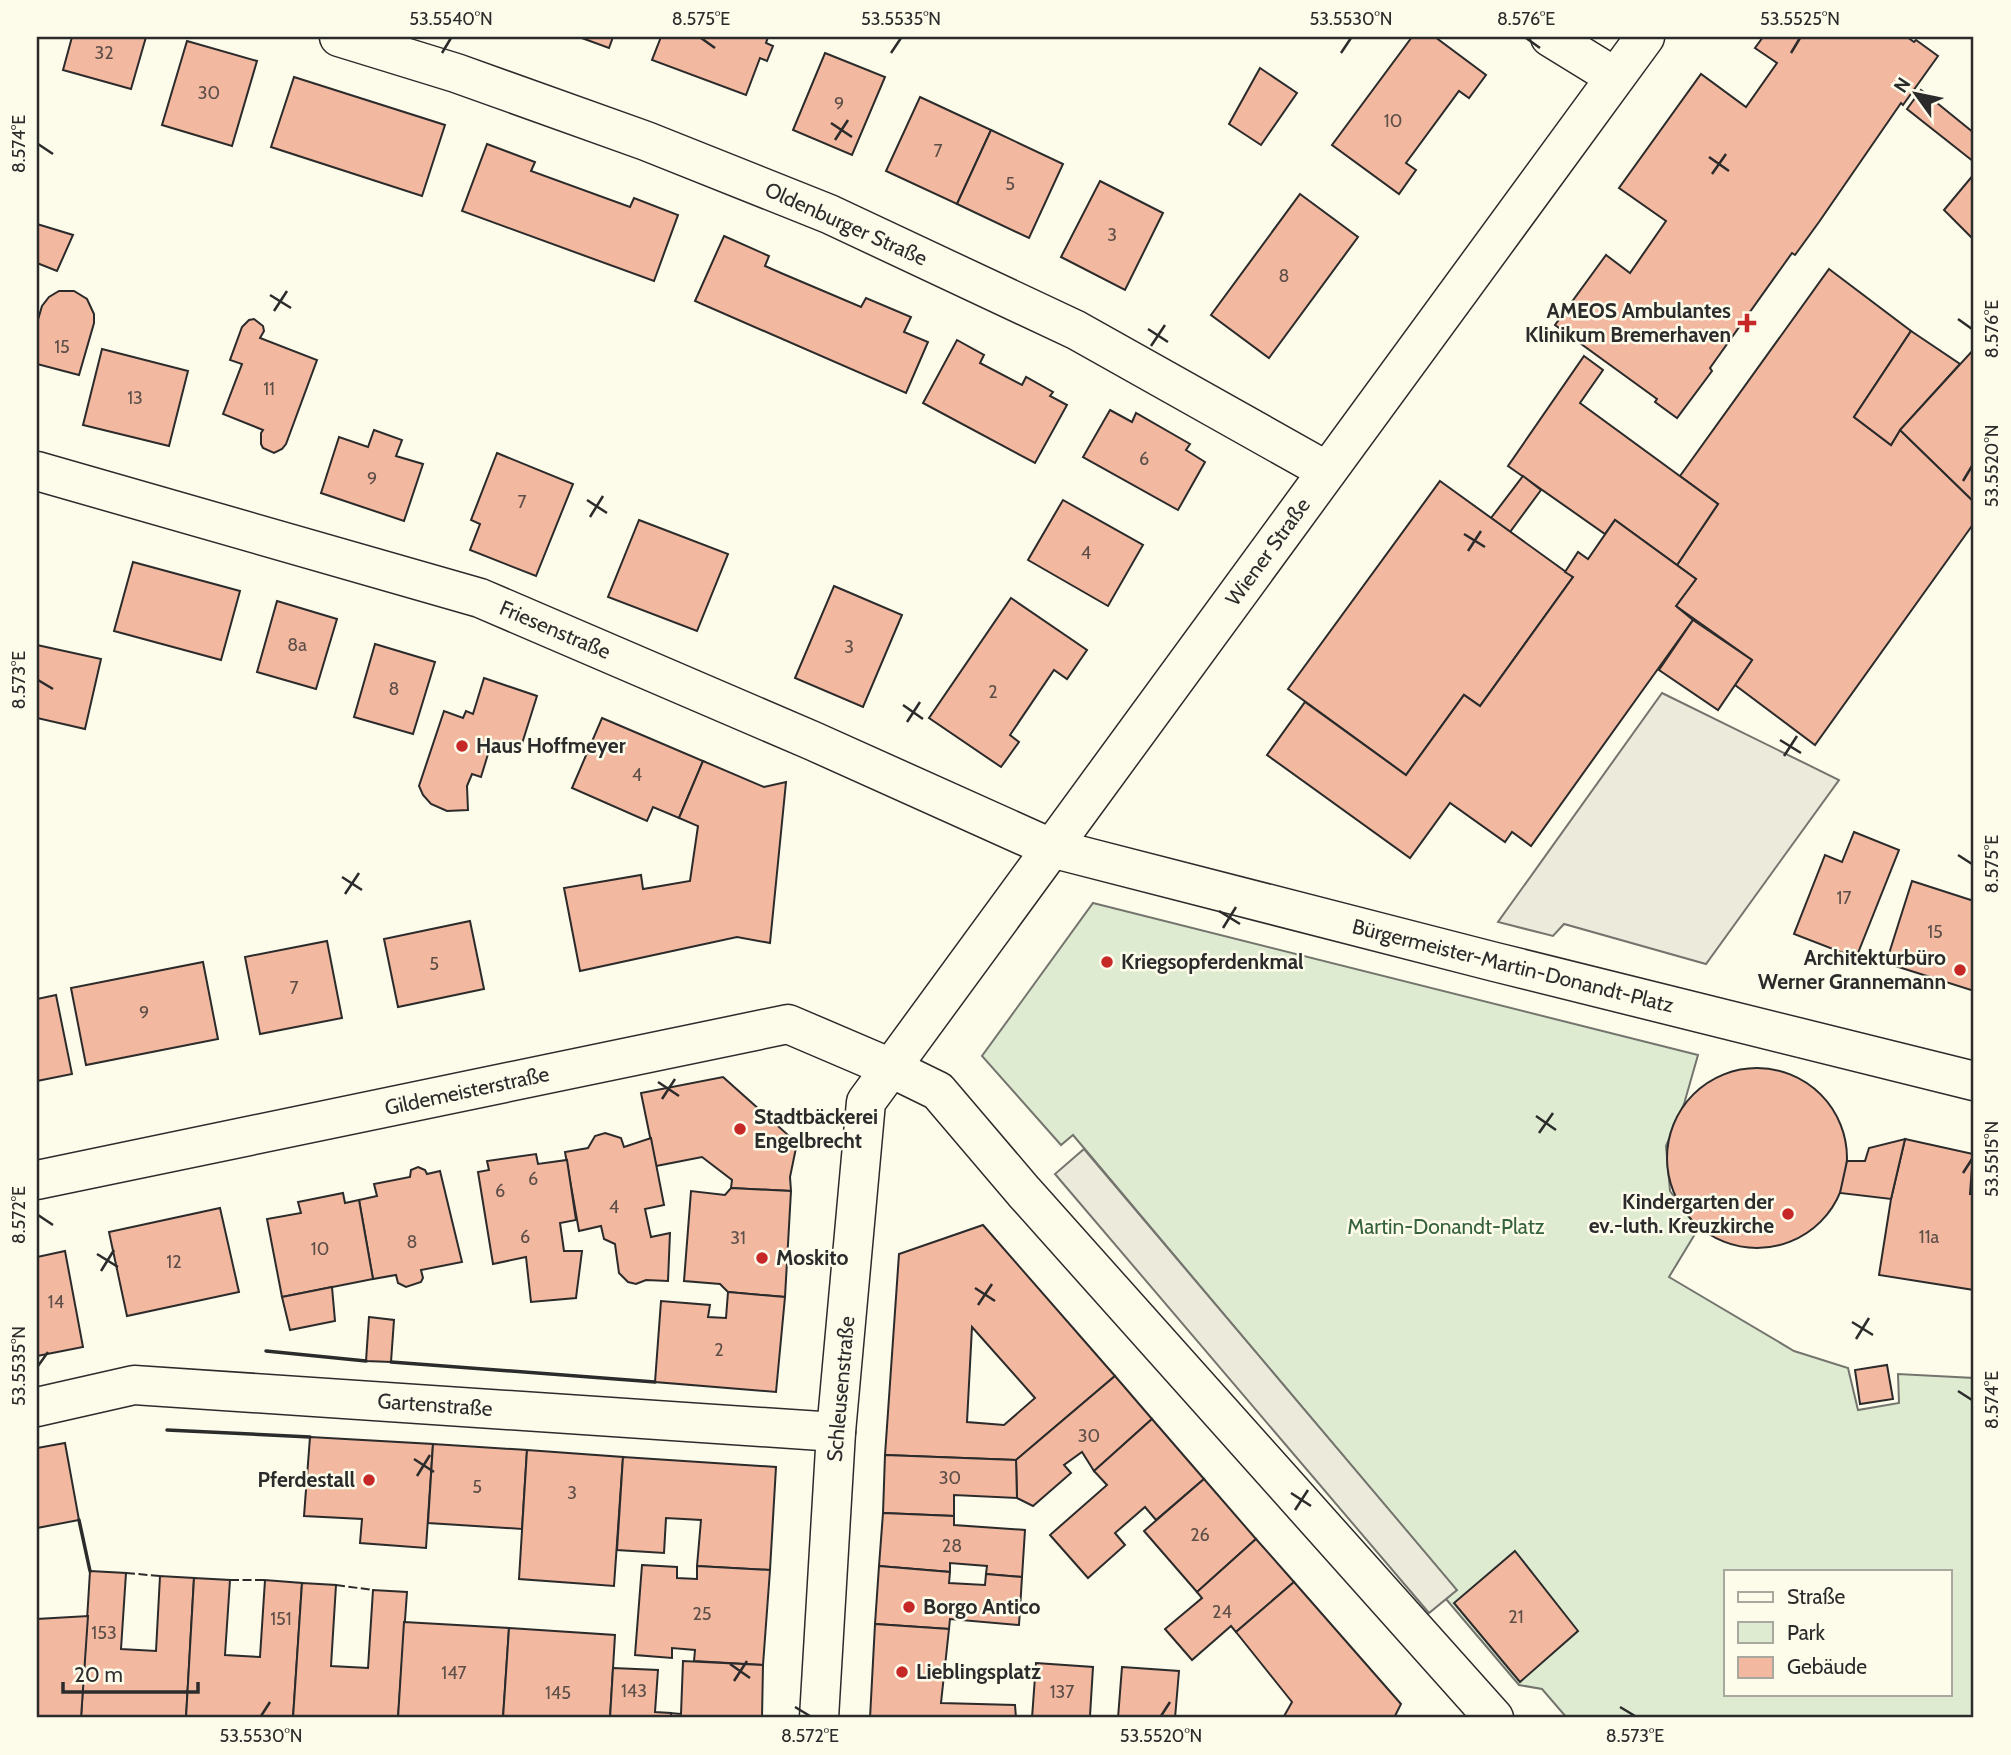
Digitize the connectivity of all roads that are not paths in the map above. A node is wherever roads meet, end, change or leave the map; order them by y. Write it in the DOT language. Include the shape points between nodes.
graph roads {
  1 [pos="339,37"];
  2 [pos="1550,37"];
  3 [pos="1644,37"];
  4 [pos="1615,77"];
  5 [pos="37,471"];
  6 [pos="1327,471"];
  7 [pos="1051,848"];
  8 [pos="891,1068"];
  9 [pos="1974,1081"];
  10 [pos="37,1180"];
  11 [pos="37,1407"];
  12 [pos="836,1432"];
  13 [pos="819,1718"];
  14 [pos="1494,1718"];
  1 -- 6 [label="street, Oldenburger Straße" via="634,137 829,214 1076,330"];
  2 -- 4 [label="street"];
  3 -- 4 [label="street, Wiener Straße"];
  4 -- 6 [label="street, Wiener Straße"];
  5 -- 7 [label="street, Friesenstraße" via="480,598"];
  6 -- 7 [label="street, Wiener Straße"];
  7 -- 8 [label="street, Wiener Straße"];
  7 -- 9 [label="street, Bürgermeister-Martin-Donandt-Platz"];
  8 -- 10 [label="street, Gildemeisterstraße" via="788,1024"];
  8 -- 12 [label="street, Schleusenstraße" via="866,1102"];
  8 -- 14 [label="street" via="938,1091"];
  11 -- 12 [label="street, Gartenstraße" via="134,1385"];
  12 -- 13 [label="street, Schleusenstraße"];
}
